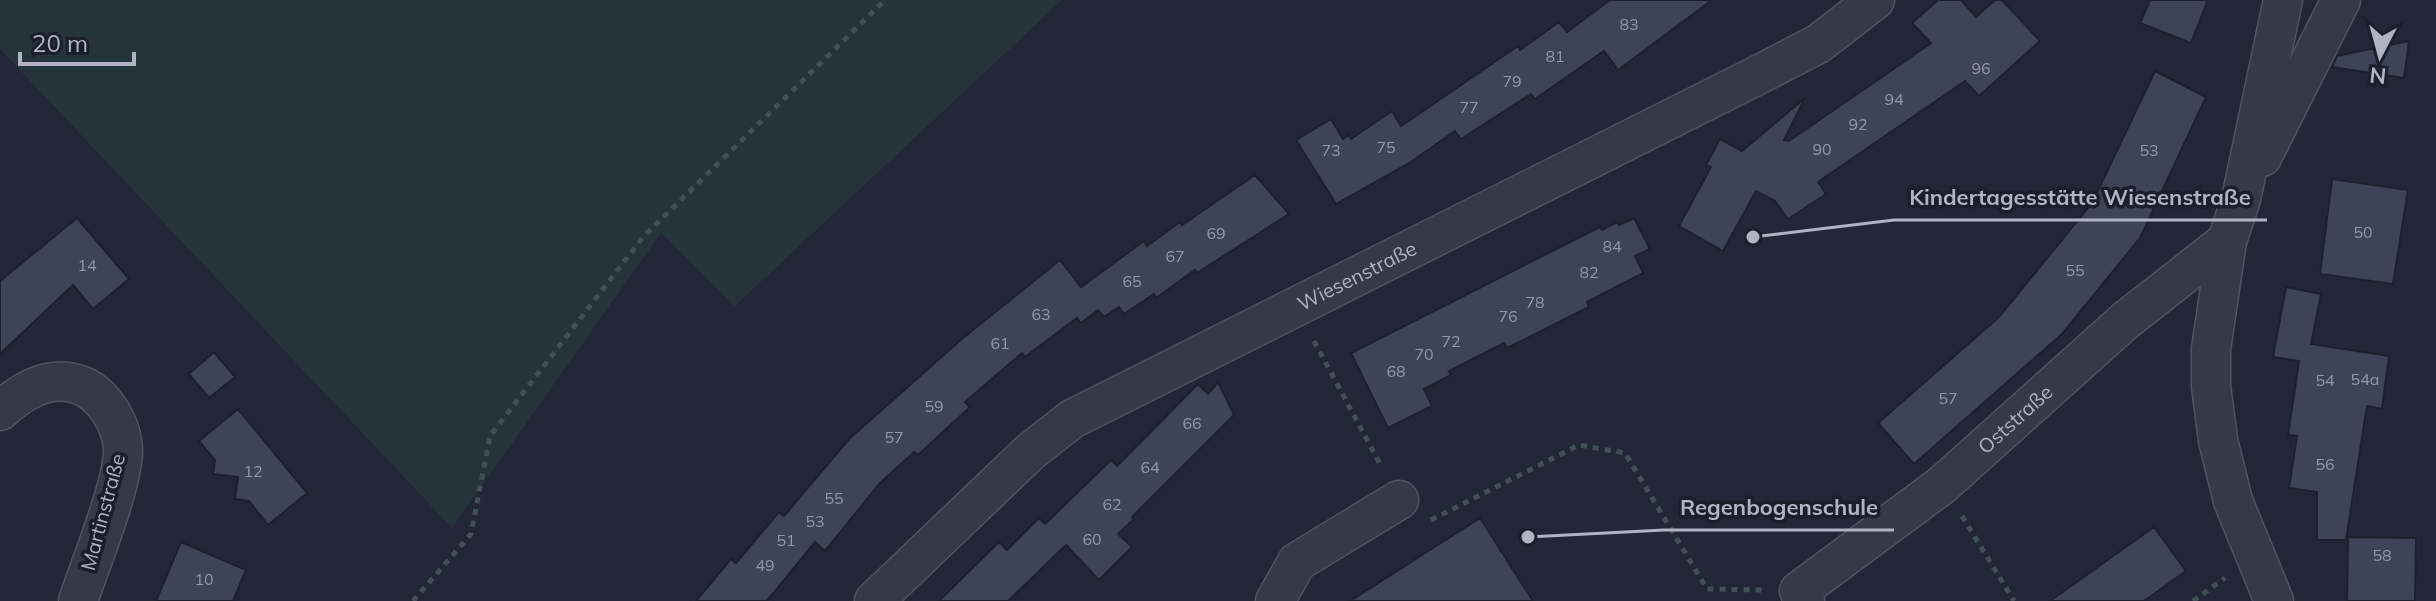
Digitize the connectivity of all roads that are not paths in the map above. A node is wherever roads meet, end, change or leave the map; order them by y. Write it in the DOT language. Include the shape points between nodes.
graph roads {
  1 [pos="1875,0"];
  2 [pos="2283,0"];
  3 [pos="2341,0"];
  4 [pos="2241,199"];
  5 [pos="2227,241"];
  6 [pos="0,411"];
  7 [pos="1399,500"];
  8 [pos="1802,596"];
  9 [pos="78,601"];
  10 [pos="874,601"];
  11 [pos="1275,601"];
  12 [pos="2274,601"];
  1 -- 10 [label="street, Wiesenstraße" via="1818,44 1072,419 1030,452"];
  2 -- 4 [label="street"];
  3 -- 4 [label="street"];
  4 -- 5 [label="street"];
  5 -- 8 [label="street, Oststraße" via="2126,320 1942,485"];
  5 -- 12 [label="street" via="2211,349 2218,440 2233,501"];
  6 -- 9 [label="street, Martinstraße" via="21,392 58,380 81,384 118,422 123,453"];
  7 -- 11 [label="street" via="1297,562"];
}
